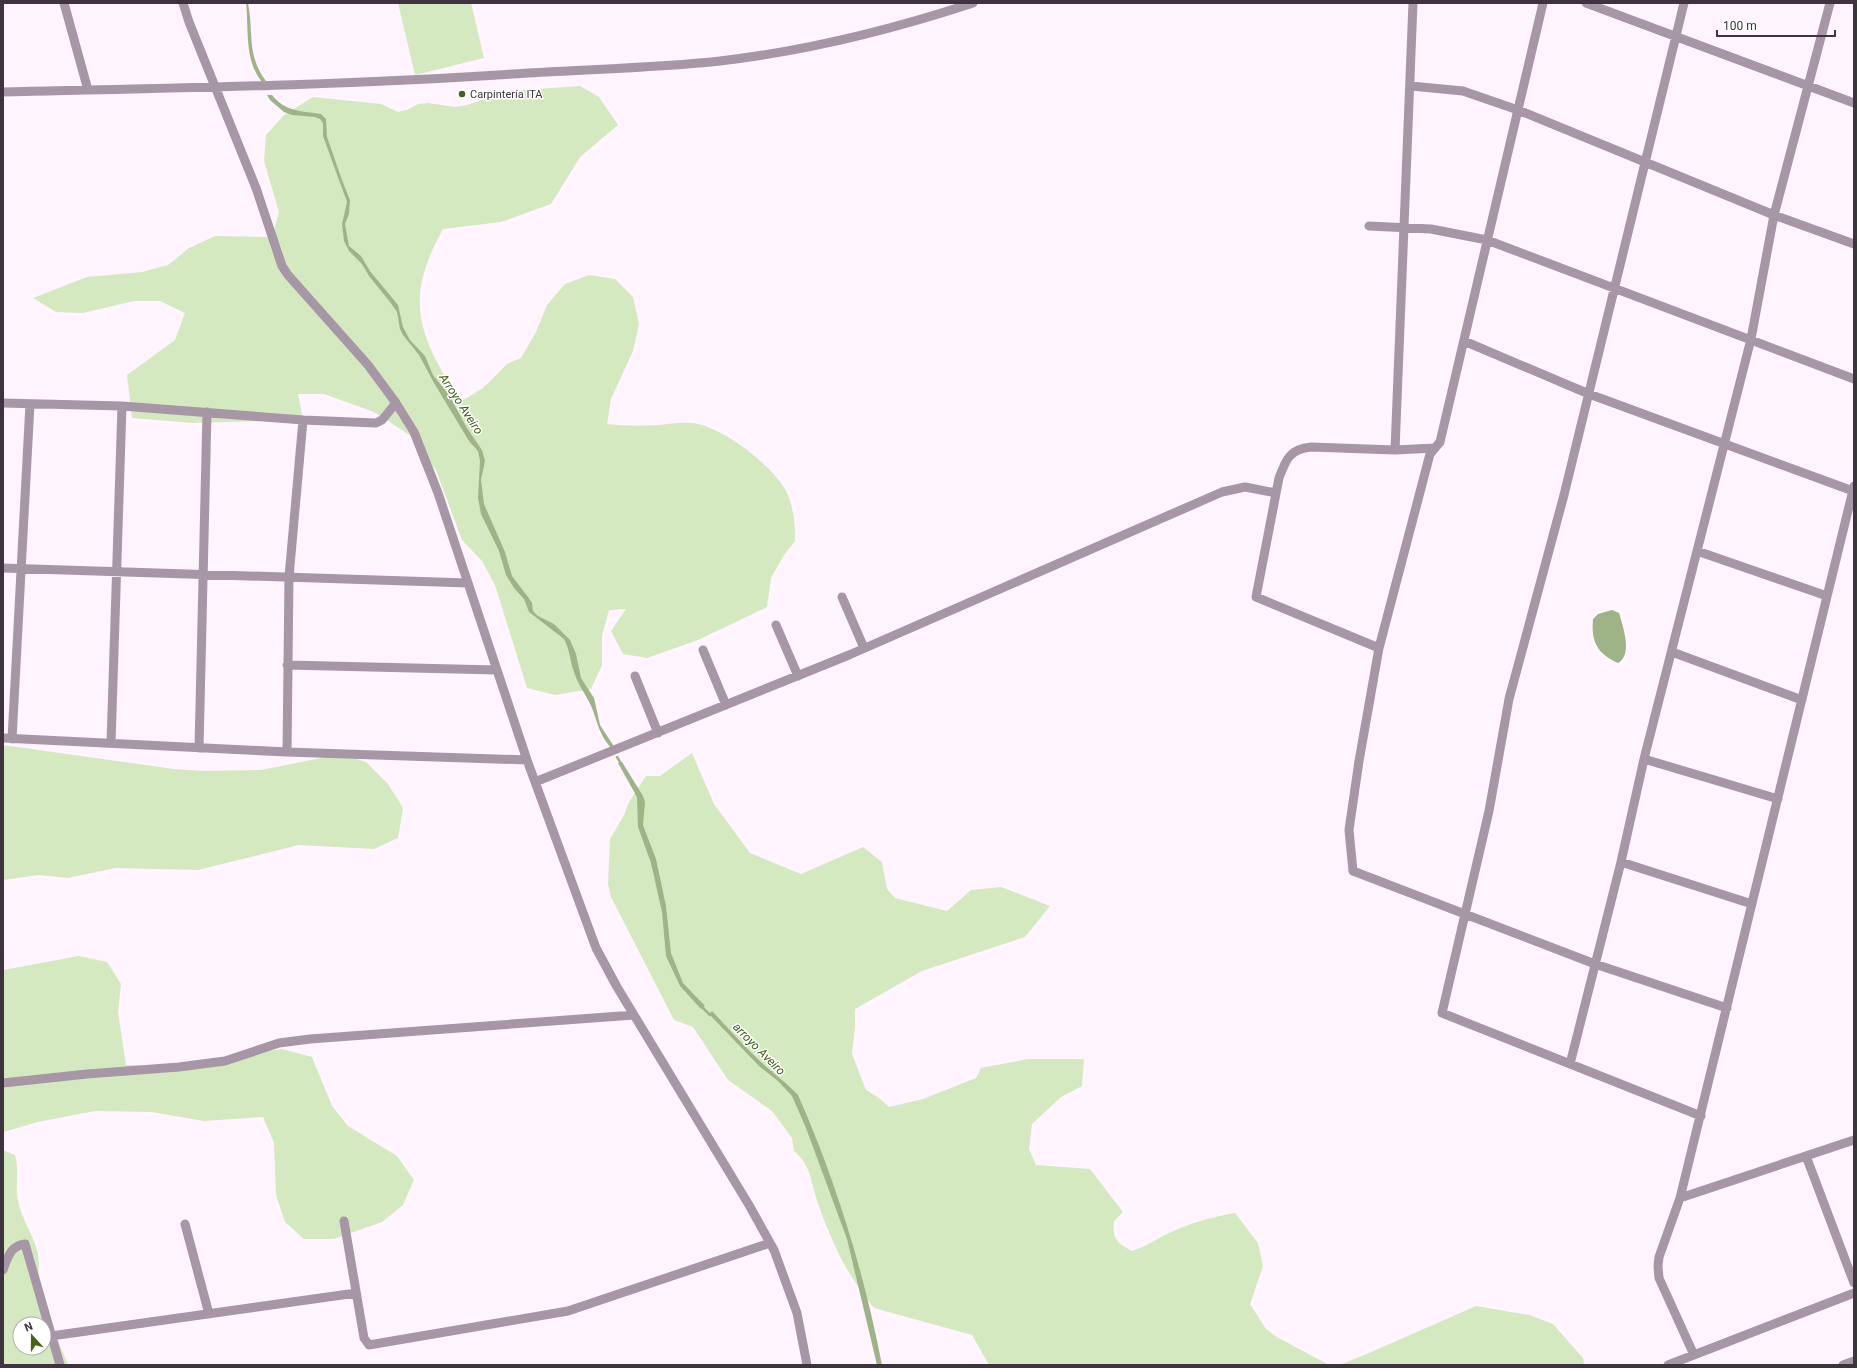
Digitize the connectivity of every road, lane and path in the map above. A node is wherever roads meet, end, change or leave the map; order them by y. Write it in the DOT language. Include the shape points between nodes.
graph roads {
  1 [pos="64,3"];
  2 [pos="183,3"];
  3 [pos="973,3"];
  4 [pos="1413,3"];
  5 [pos="1543,3"];
  6 [pos="1586,3"];
  7 [pos="1684,3"];
  8 [pos="1830,3"];
  9 [pos="1676,37"];
  10 [pos="1411,86"];
  11 [pos="1808,86"];
  12 [pos="215,87"];
  13 [pos="88,90"];
  14 [pos="3,92"];
  15 [pos="1854,103"];
  16 [pos="1518,110"];
  17 [pos="1645,163"];
  18 [pos="1774,216"];
  19 [pos="1369,226"];
  20 [pos="1403,227"];
  21 [pos="1487,240"];
  22 [pos="1854,244"];
  23 [pos="1615,288"];
  24 [pos="1751,339"];
  25 [pos="1464,341"];
  26 [pos="1854,378"];
  27 [pos="1589,394"];
  28 [pos="3,403"];
  29 [pos="396,403"];
  30 [pos="30,404"];
  31 [pos="122,406"];
  32 [pos="207,412"];
  33 [pos="303,420"];
  34 [pos="1724,444"];
  35 [pos="1435,448"];
  36 [pos="1395,450"];
  37 [pos="1853,488"];
  38 [pos="1276,493"];
  39 [pos="1697,550"];
  40 [pos="3,568"];
  41 [pos="21,568"];
  42 [pos="116,571"];
  43 [pos="204,574"];
  44 [pos="289,577"];
  45 [pos="468,583"];
  46 [pos="1827,596"];
  47 [pos="842,597"];
  48 [pos="776,625"];
  49 [pos="864,648"];
  50 [pos="1379,648"];
  51 [pos="703,650"];
  52 [pos="1672,652"];
  53 [pos="287,665"];
  54 [pos="496,670"];
  55 [pos="635,676"];
  56 [pos="798,676"];
  57 [pos="1802,700"];
  58 [pos="726,705"];
  59 [pos="658,733"];
  60 [pos="8,739"];
  61 [pos="110,743"];
  62 [pos="200,748"];
  63 [pos="287,752"];
  64 [pos="1644,759"];
  65 [pos="527,760"];
  66 [pos="535,782"];
  67 [pos="1778,799"];
  68 [pos="1621,862"];
  69 [pos="1752,904"];
  70 [pos="1465,914"];
  71 [pos="1595,964"];
  72 [pos="1727,1008"];
  73 [pos="634,1015"];
  74 [pos="1570,1064"];
  75 [pos="3,1083"];
  76 [pos="1700,1116"];
  77 [pos="1854,1140"];
  78 [pos="1806,1156"];
  79 [pos="1680,1198"];
  80 [pos="344,1221"];
  81 [pos="185,1224"];
  82 [pos="770,1243"];
  83 [pos="3,1270"];
  84 [pos="1854,1283"];
  85 [pos="356,1293"];
  86 [pos="1854,1293"];
  87 [pos="209,1314"];
  88 [pos="45,1316"];
  89 [pos="52,1336"];
  90 [pos="52,1339"];
  91 [pos="1694,1355"];
  92 [pos="1854,1360"];
  93 [pos="60,1365"];
  94 [pos="807,1365"];
  95 [pos="1668,1365"];
  96 [pos="1843,1365"];
  1 -- 13 [label="street"];
  2 -- 12 [label="street"];
  3 -- 12 [label="street" via="917,21 818,45 718,61 452,78"];
  4 -- 10 [label="street"];
  5 -- 16 [label="street"];
  6 -- 9 [label="street"];
  7 -- 9 [label="street"];
  8 -- 11 [label="street"];
  9 -- 11 [label="street"];
  9 -- 17 [label="street"];
  10 -- 16 [label="street" via="1463,91"];
  10 -- 20 [label="street"];
  11 -- 15 [label="street"];
  11 -- 18 [label="street"];
  12 -- 13 [label="street"];
  12 -- 29 [label="street" via="256,188 282,266 368,365"];
  13 -- 14 [label="street"];
  16 -- 17 [label="street"];
  16 -- 21 [label="street"];
  17 -- 18 [label="street"];
  17 -- 23 [label="street"];
  18 -- 22 [label="street"];
  18 -- 24 [label="street"];
  19 -- 20 [label="street"];
  20 -- 21 [label="street" via="1431,229"];
  20 -- 36 [label="street"];
  21 -- 23 [label="street"];
  21 -- 25 [label="street"];
  23 -- 24 [label="street"];
  23 -- 27 [label="street"];
  24 -- 26 [label="street"];
  24 -- 34 [label="street"];
  25 -- 27 [label="street"];
  25 -- 35 [label="street" via="1440,442"];
  27 -- 34 [label="street"];
  27 -- 70 [label="street" via="1509,699 1489,812"];
  28 -- 30 [label="street"];
  29 -- 33 [label="street" via="382,420 376,422"];
  29 -- 45 [label="street" via="414,432 424,455"];
  30 -- 31 [label="street"];
  30 -- 41 [label="street"];
  31 -- 32 [label="street"];
  31 -- 42 [label="street"];
  32 -- 33 [label="street"];
  32 -- 43 [label="street"];
  33 -- 44 [label="street"];
  34 -- 37 [label="street"];
  34 -- 39 [label="street"];
  35 -- 36 [label="street"];
  35 -- 50 [label="street" via="1430,454"];
  36 -- 38 [label="street" via="1301,448 1291,454 1283,466"];
  37 -- 46 [label="street"];
  38 -- 49 [label="street" via="1245,487 1222,492"];
  38 -- 50 [label="street" via="1256,597"];
  39 -- 46 [label="street"];
  39 -- 52 [label="street"];
  40 -- 41 [label="street"];
  41 -- 42 [label="street"];
  41 -- 60 [label="street"];
  42 -- 43 [label="street"];
  42 -- 61 [label="street"];
  43 -- 44 [label="street"];
  43 -- 62 [label="street"];
  44 -- 45 [label="street"];
  44 -- 53 [label="street"];
  45 -- 54 [label="street"];
  46 -- 57 [label="street"];
  47 -- 49 [label="street"];
  48 -- 56 [label="street"];
  49 -- 56 [label="street"];
  50 -- 70 [label="street" via="1352,801 1349,830 1353,871"];
  51 -- 58 [label="street"];
  52 -- 57 [label="street"];
  52 -- 64 [label="street"];
  53 -- 54 [label="street"];
  53 -- 63 [label="street"];
  54 -- 65 [label="street"];
  55 -- 59 [label="street"];
  56 -- 58 [label="street"];
  57 -- 67 [label="street"];
  58 -- 59 [label="street"];
  59 -- 66 [label="street"];
  60 -- 61 [label="street"];
  61 -- 62 [label="street"];
  62 -- 63 [label="street"];
  63 -- 65 [label="street"];
  64 -- 67 [label="street"];
  64 -- 68 [label="street"];
  65 -- 66 [label="street"];
  66 -- 73 [label="street" via="596,948"];
  67 -- 69 [label="street"];
  68 -- 69 [label="street"];
  68 -- 71 [label="street"];
  69 -- 72 [label="street"];
  70 -- 71 [label="street"];
  70 -- 74 [label="street" via="1442,1012"];
  71 -- 72 [label="street"];
  71 -- 74 [label="street"];
  72 -- 76 [label="street"];
  73 -- 75 [label="street" via="310,1039 279,1043 225,1061"];
  73 -- 82 [label="street"];
  74 -- 76 [label="street"];
  76 -- 79 [label="street"];
  77 -- 78 [label="street"];
  78 -- 79 [label="street"];
  78 -- 84 [label="street"];
  79 -- 91 [label="street" via="1659,1257 1659,1278"];
  80 -- 85 [label="street"];
  81 -- 87 [label="street"];
  82 -- 85 [label="street" via="568,1311 377,1344 369,1344 364,1338"];
  82 -- 94 [label="street" via="797,1313"];
  83 -- 88 [label="street" via="10,1251 17,1245 25,1244"];
  85 -- 87 [label="street"];
  86 -- 91 [label="street"];
  87 -- 89 [label="street"];
  90 -- 93 [label="street"];
  91 -- 95 [label="street"];
  92 -- 96 [label="street"];
}
